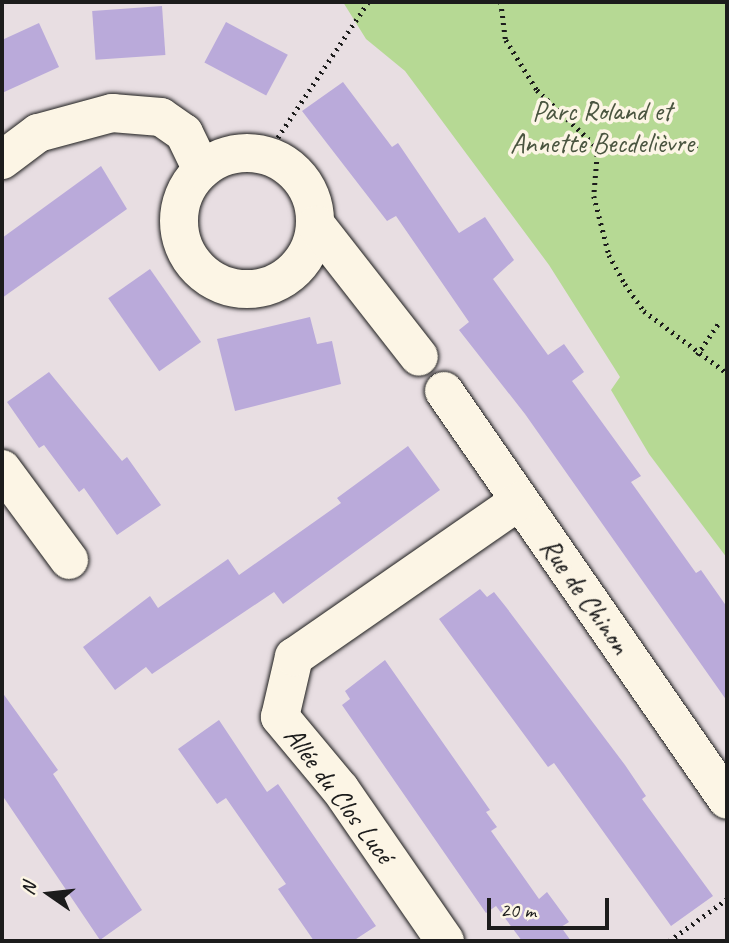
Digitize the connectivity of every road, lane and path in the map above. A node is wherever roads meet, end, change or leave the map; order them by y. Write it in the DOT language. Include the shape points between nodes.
graph roads {
  1 [pos="368,2"];
  2 [pos="501,2"];
  3 [pos="701,145"];
  4 [pos="598,148"];
  5 [pos="266,155"];
  6 [pos="2,160"];
  7 [pos="202,170"];
  8 [pos="316,225"];
  9 [pos="720,321"];
  10 [pos="697,355"];
  11 [pos="419,357"];
  12 [pos="727,373"];
  13 [pos="444,391"];
  14 [pos="2,468"];
  15 [pos="519,502"];
  16 [pos="69,560"];
  17 [pos="727,799"];
  18 [pos="727,899"];
  19 [pos="445,941"];
  20 [pos="669,941"];
  1 -- 5 [label="path"];
  2 -- 4 [label="path" via="506,40 537,90"];
  3 -- 4 [label="path"];
  4 -- 10 [label="path" via="594,197 609,255 644,311"];
  5 -- 7 [label="street" via="221,157"];
  5 -- 8 [label="street" via="303,180"];
  6 -- 7 [label="street" via="38,133 112,113 161,117 184,133"];
  7 -- 8 [label="street" via="187,188 180,212 181,236 207,276 241,288 276,283 303,258"];
  8 -- 11 [label="street"];
  9 -- 10 [label="path"];
  10 -- 12 [label="path"];
  13 -- 15 [label="street, Rue de Chinon"];
  14 -- 16 [label="street"];
  15 -- 17 [label="street, Rue de Chinon"];
  15 -- 19 [label="street, Allée du Clos Lucé" via="294,657 280,717 340,789"];
  18 -- 20 [label="path"];
}
